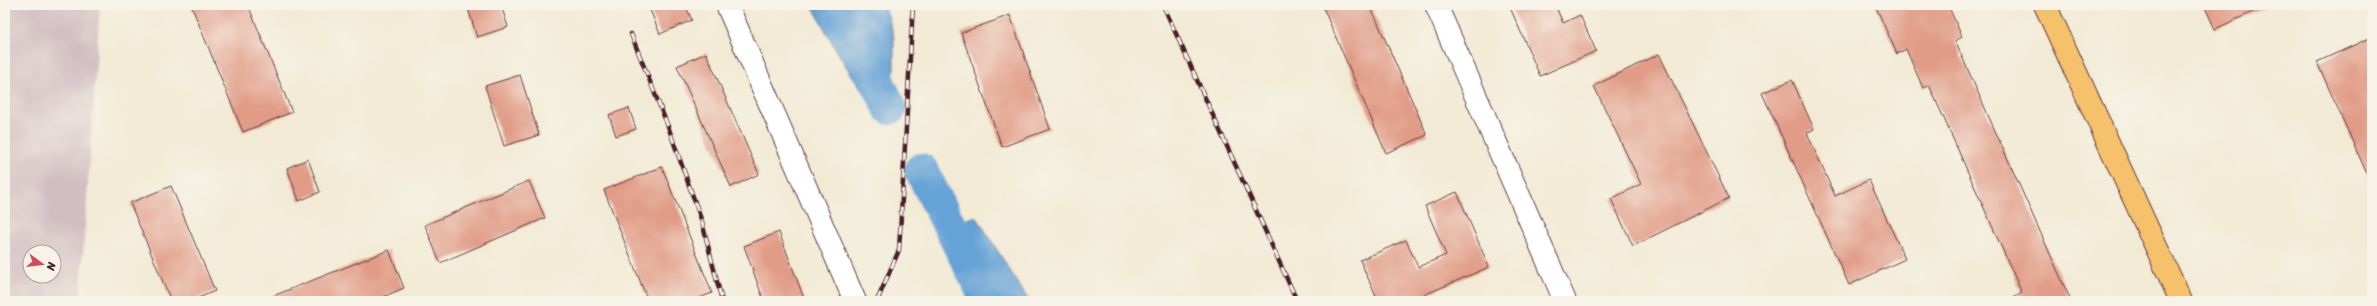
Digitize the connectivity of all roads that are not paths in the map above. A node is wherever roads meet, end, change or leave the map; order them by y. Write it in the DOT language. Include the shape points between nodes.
graph roads {
  1 [pos="727,5"];
  2 [pos="1436,5"];
  3 [pos="2046,5"];
  4 [pos="855,301"];
  5 [pos="1565,301"];
  6 [pos="2182,301"];
  1 -- 4 [label="street"];
  2 -- 5 [label="street"];
  3 -- 6 [label="main road"];
}
